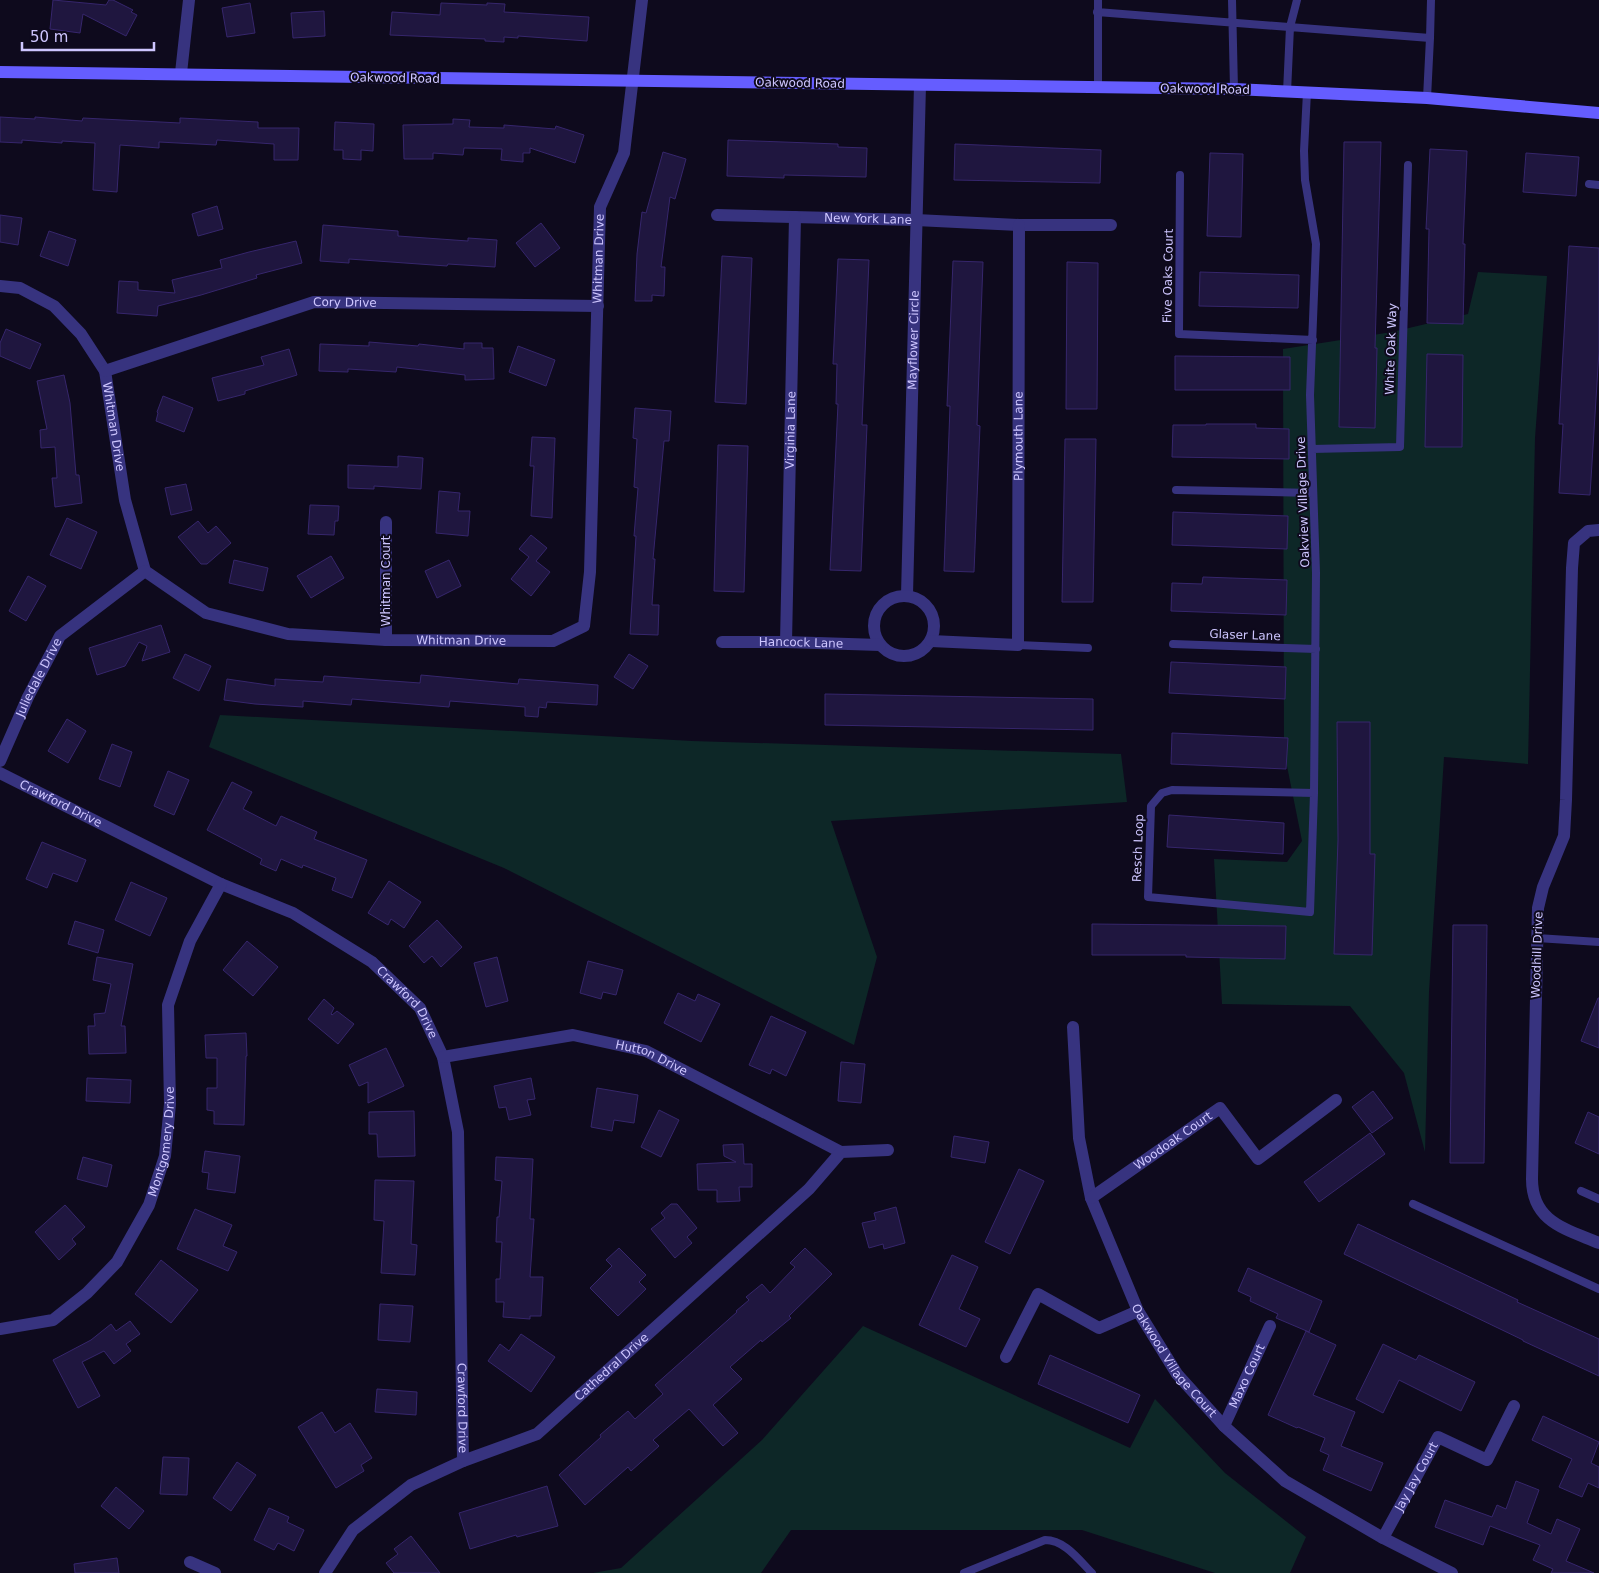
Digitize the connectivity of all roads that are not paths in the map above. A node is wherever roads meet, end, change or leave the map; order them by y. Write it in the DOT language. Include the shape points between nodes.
graph roads {
  1 [pos="188,0"];
  2 [pos="642,0"];
  3 [pos="1098,0"];
  4 [pos="1232,0"];
  5 [pos="1297,0"];
  6 [pos="1431,0"];
  7 [pos="1097,12"];
  8 [pos="1233,23"];
  9 [pos="1290,27"];
  10 [pos="1430,38"];
  11 [pos="0,72"];
  12 [pos="181,73"];
  13 [pos="634,82"];
  14 [pos="920,84"];
  15 [pos="1098,87"];
  16 [pos="1234,89"];
  17 [pos="1287,92"];
  18 [pos="1307,92"];
  19 [pos="1427,98"];
  20 [pos="1599,113"];
  21 [pos="1408,165"];
  22 [pos="1180,175"];
  23 [pos="1589,184"];
  24 [pos="1599,185"];
  25 [pos="717,215"];
  26 [pos="795,217"];
  27 [pos="916,220"];
  28 [pos="1111,225"];
  29 [pos="1019,226"];
  30 [pos="0,286"];
  31 [pos="598,306"];
  32 [pos="1313,340"];
  33 [pos="105,371"];
  34 [pos="1312,449"];
  35 [pos="1176,490"];
  36 [pos="1313,494"];
  37 [pos="386,522"];
  38 [pos="1599,530"];
  39 [pos="145,571"];
  40 [pos="907,595"];
  41 [pos="386,640"];
  42 [pos="932,641"];
  43 [pos="722,642"];
  44 [pos="786,642"];
  45 [pos="1173,644"];
  46 [pos="880,645"];
  47 [pos="1018,645"];
  48 [pos="1088,648"];
  49 [pos="1316,649"];
  50 [pos="0,761"];
  51 [pos="0,773"];
  52 [pos="1314,793"];
  53 [pos="221,884"];
  54 [pos="1310,912"];
  55 [pos="1537,938"];
  56 [pos="1599,942"];
  57 [pos="1072,1027"];
  58 [pos="444,1057"];
  59 [pos="1336,1100"];
  60 [pos="888,1150"];
  61 [pos="841,1152"];
  62 [pos="1581,1191"];
  63 [pos="1091,1198"];
  64 [pos="1599,1199"];
  65 [pos="1413,1204"];
  66 [pos="1599,1243"];
  67 [pos="1599,1288"];
  68 [pos="1138,1311"];
  69 [pos="1270,1326"];
  70 [pos="0,1329"];
  71 [pos="1006,1357"];
  72 [pos="1514,1406"];
  73 [pos="1224,1426"];
  74 [pos="463,1461"];
  75 [pos="1383,1538"];
  76 [pos="190,1562"];
  77 [pos="215,1573"];
  78 [pos="325,1573"];
  79 [pos="964,1573"];
  80 [pos="1092,1573"];
  81 [pos="1452,1573"];
  1 -- 12 [label="street"];
  2 -- 13 [label="street, Whitman Drive"];
  3 -- 7 [label="lane"];
  4 -- 8 [label="lane"];
  5 -- 9 [label="lane"];
  6 -- 10 [label="lane"];
  7 -- 8 [label="lane"];
  7 -- 15 [label="lane"];
  8 -- 9 [label="lane"];
  8 -- 16 [label="lane"];
  9 -- 10 [label="lane"];
  9 -- 17 [label="lane"];
  10 -- 19 [label="lane"];
  11 -- 12 [label="street, Oakwood Road"];
  12 -- 13 [label="street, Oakwood Road"];
  13 -- 14 [label="street, Oakwood Road"];
  13 -- 31 [label="street, Whitman Drive" via="624,153 600,206"];
  14 -- 15 [label="street, Oakwood Road"];
  14 -- 27 [label="street, Mayflower Circle"];
  15 -- 16 [label="street, Oakwood Road"];
  16 -- 17 [label="street, Oakwood Road"];
  17 -- 18 [label="street, Oakwood Road"];
  18 -- 19 [label="street, Oakwood Road"];
  18 -- 32 [label="lane, Oakview Village Drive" via="1305,180 1316,244"];
  19 -- 20 [label="street, Oakwood Road"];
  21 -- 34 [label="lane, White Oak Way" via="1400,447"];
  22 -- 32 [label="lane, Five Oaks Court" via="1179,334"];
  23 -- 24 [label="lane"];
  25 -- 26 [label="street, New York Lane"];
  26 -- 27 [label="street, New York Lane"];
  26 -- 44 [label="street, Virginia Lane"];
  27 -- 29 [label="street, New York Lane"];
  27 -- 40 [label="street, Mayflower Circle"];
  28 -- 29 [label="street, New York Lane"];
  29 -- 47 [label="street, Plymouth Lane"];
  30 -- 33 [label="street, Whitman Drive" via="20,288 54,306 81,334"];
  31 -- 33 [label="street, Cory Drive" via="314,302"];
  31 -- 41 [label="street, Whitman Drive" via="590,572 584,626 553,641"];
  32 -- 34 [label="lane, Oakview Village Drive"];
  33 -- 39 [label="street, Whitman Drive" via="125,500"];
  34 -- 36 [label="lane, Oakview Village Drive"];
  35 -- 36 [label="lane"];
  36 -- 49 [label="lane, Oakview Village Drive"];
  37 -- 41 [label="street, Whitman Court"];
  38 -- 55 [label="street, Woodhill Drive" via="1588,531 1574,543 1564,836 1543,887 1538,908"];
  39 -- 41 [label="street, Whitman Drive" via="206,613 288,634"];
  39 -- 50 [label="street, Juliedale Drive" via="60,636"];
  40 -- 42 [label="street" via="928,606 934,617"];
  40 -- 46 [label="street" via="884,602 877,612 875,636"];
  42 -- 46 [label="street, Hancock Lane" via="913,656 902,657 890,654"];
  42 -- 47 [label="street"];
  43 -- 44 [label="street, Hancock Lane"];
  44 -- 46 [label="street, Hancock Lane"];
  45 -- 49 [label="lane, Glaser Lane"];
  47 -- 48 [label="lane"];
  49 -- 52 [label="lane, Oakview Village Drive"];
  51 -- 53 [label="street, Crawford Drive"];
  52 -- 54 [label="lane, Oakview Village Drive"];
  52 -- 54 [label="lane, Resch Loop" via="1172,790 1162,793 1151,806 1148,897"];
  53 -- 58 [label="street, Crawford Drive" via="293,913 372,962 420,1008"];
  53 -- 70 [label="street, Montgomery Drive" via="190,941 168,1005 169,1113 165,1156 149,1205 117,1262 87,1293 53,1320"];
  55 -- 56 [label="lane"];
  55 -- 66 [label="street, Woodhill Drive" via="1534,1200 1555,1224"];
  57 -- 63 [label="street, Oakwood Village Court" via="1079,1138"];
  58 -- 61 [label="street, Hutton Drive" via="573,1035 646,1051"];
  58 -- 74 [label="street, Crawford Drive" via="458,1132"];
  59 -- 63 [label="street, Woodoak Court" via="1258,1159 1220,1108"];
  60 -- 61 [label="street"];
  61 -- 74 [label="street, Cathedral Drive" via="809,1189 538,1434"];
  62 -- 64 [label="lane"];
  63 -- 68 [label="street, Oakwood Village Court"];
  65 -- 67 [label="lane"];
  68 -- 71 [label="street" via="1100,1328 1038,1294"];
  68 -- 73 [label="street, Oakwood Village Court" via="1178,1374"];
  69 -- 73 [label="street, Maxo Court"];
  72 -- 75 [label="street, Jay Jay Court" via="1487,1460 1438,1437"];
  73 -- 75 [label="street, Oakwood Village Court" via="1285,1481"];
  74 -- 78 [label="street, Cathedral Drive" via="411,1485 353,1530"];
  75 -- 81 [label="street, Oakwood Village Court"];
  76 -- 77 [label="street"];
  79 -- 80 [label="lane" via="1045,1540 1054,1540 1064,1546"];
}
